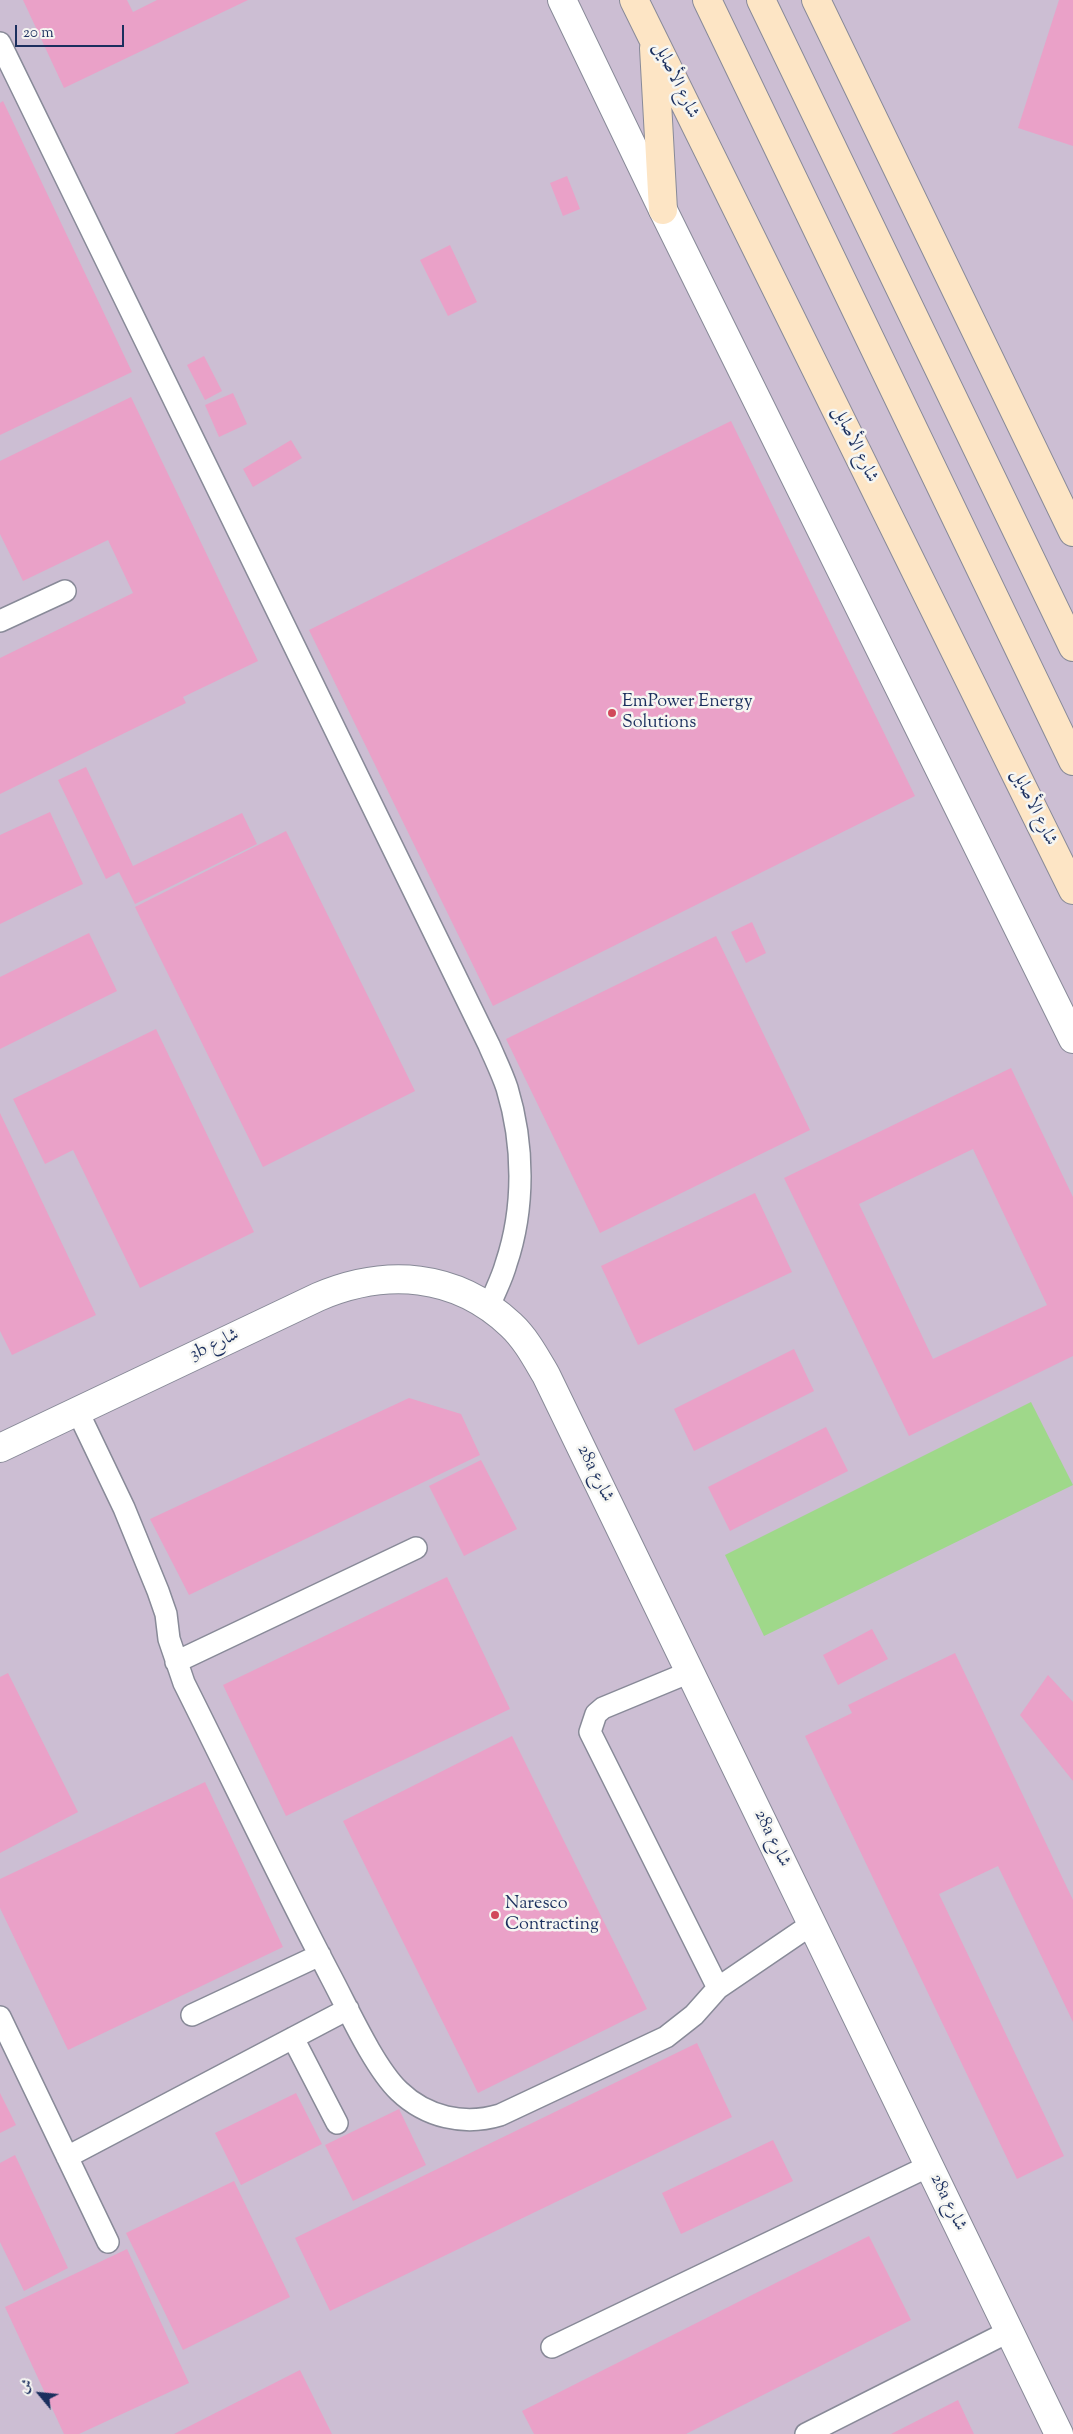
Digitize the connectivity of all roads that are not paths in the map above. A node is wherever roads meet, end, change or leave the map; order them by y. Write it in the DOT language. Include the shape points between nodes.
graph roads {
  1 [pos="562,0"];
  2 [pos="634,0"];
  3 [pos="707,0"];
  4 [pos="761,0"];
  5 [pos="816,0"];
  6 [pos="653,36"];
  7 [pos="0,43"];
  8 [pos="663,210"];
  9 [pos="1073,532"];
  10 [pos="65,591"];
  11 [pos="0,621"];
  12 [pos="1073,647"];
  13 [pos="1073,761"];
  14 [pos="1073,890"];
  15 [pos="1073,1039"];
  16 [pos="438,1284"];
  17 [pos="489,1306"];
  18 [pos="78,1412"];
  19 [pos="0,1448"];
  20 [pos="416,1548"];
  21 [pos="176,1662"];
  22 [pos="690,1672"];
  23 [pos="812,1924"];
  24 [pos="320,1955"];
  25 [pos="718,1988"];
  26 [pos="348,2009"];
  27 [pos="192,2015"];
  28 [pos="0,2017"];
  29 [pos="293,2038"];
  30 [pos="337,2123"];
  31 [pos="67,2157"];
  32 [pos="929,2166"];
  33 [pos="108,2242"];
  34 [pos="1010,2331"];
  35 [pos="552,2347"];
  36 [pos="806,2434"];
  37 [pos="1059,2434"];
  1 -- 8 [label="street"];
  2 -- 6 [label="street, شارع الأصايل"];
  3 -- 13 [label="street"];
  4 -- 12 [label="street"];
  5 -- 9 [label="street"];
  6 -- 8 [label="street"];
  6 -- 14 [label="street, شارع الأصايل"];
  7 -- 17 [label="lane" via="507,1087 518,1140 517,1221 506,1264"];
  8 -- 15 [label="street"];
  10 -- 11 [label="lane"];
  16 -- 17 [label="street, 28a شارع"];
  16 -- 18 [label="street, 3b شارع" via="389,1278 341,1287"];
  17 -- 22 [label="street, 28a شارع" via="512,1326 546,1375"];
  18 -- 19 [label="street, 3b شارع"];
  18 -- 21 [label="lane" via="124,1508 158,1591"];
  20 -- 21 [label="lane"];
  21 -- 24 [label="lane"];
  22 -- 23 [label="street, 28a شارع"];
  22 -- 25 [label="lane" via="603,1708 596,1714 590,1732"];
  23 -- 25 [label="lane"];
  23 -- 32 [label="street, 28a شارع"];
  24 -- 26 [label="lane"];
  24 -- 27 [label="lane"];
  25 -- 26 [label="lane" via="666,2038 500,2115 482,2120 464,2121 430,2112 399,2092 387,2078"];
  26 -- 29 [label="lane"];
  28 -- 31 [label="lane"];
  29 -- 30 [label="lane"];
  29 -- 31 [label="lane"];
  31 -- 33 [label="lane"];
  32 -- 34 [label="street, 28a شارع"];
  32 -- 35 [label="lane"];
  34 -- 36 [label="lane"];
  34 -- 37 [label="street, 28a شارع"];
}
